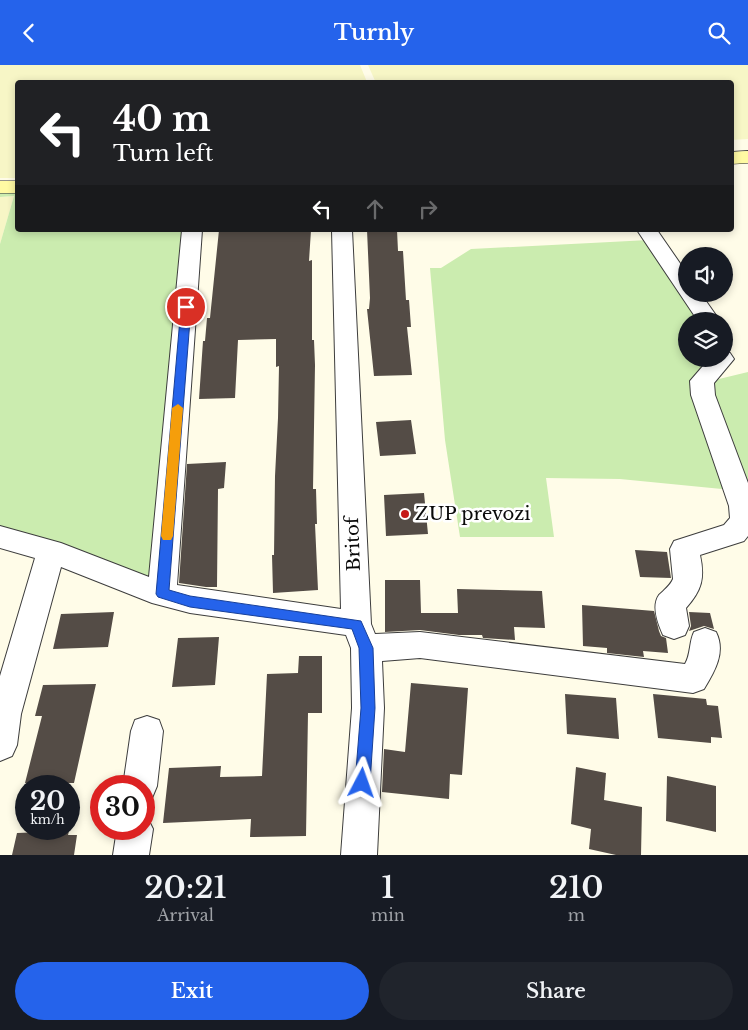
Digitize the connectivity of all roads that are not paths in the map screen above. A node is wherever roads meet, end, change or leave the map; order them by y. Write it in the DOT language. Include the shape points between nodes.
graph roads {
  1 [pos="748,157"];
  2 [pos="734,158"];
  3 [pos="0,187"];
  4 [pos="15,187"];
  5 [pos="192,232"];
  6 [pos="342,232"];
  7 [pos="647,232"];
  8 [pos="678,276"];
  9 [pos="715,367"];
  10 [pos="0,537"];
  11 [pos="51,551"];
  12 [pos="162,594"];
  13 [pos="674,626"];
  14 [pos="361,636"];
  15 [pos="705,641"];
  16 [pos="147,731"];
  17 [pos="0,745"];
  18 [pos="141,775"];
  19 [pos="133,840"];
  20 [pos="131,855"];
  21 [pos="359,855"];
  1 -- 2 [label="main road"];
  3 -- 4 [label="main road"];
  5 -- 12 [label="street"];
  6 -- 14 [label="street, Britof"];
  7 -- 8 [label="street"];
  9 -- 13 [label="street" via="702,381 704,395 743,506 744,521 734,533 684,549 689,571 686,588 670,604"];
  10 -- 11 [label="street"];
  11 -- 12 [label="street"];
  11 -- 17 [label="street" via="5,715"];
  12 -- 14 [label="street"];
  14 -- 15 [label="street" via="693,679 703,661"];
  14 -- 21 [label="street, Britof" via="368,708"];
  16 -- 18 [label="street"];
  19 -- 20 [label="street"];
}
